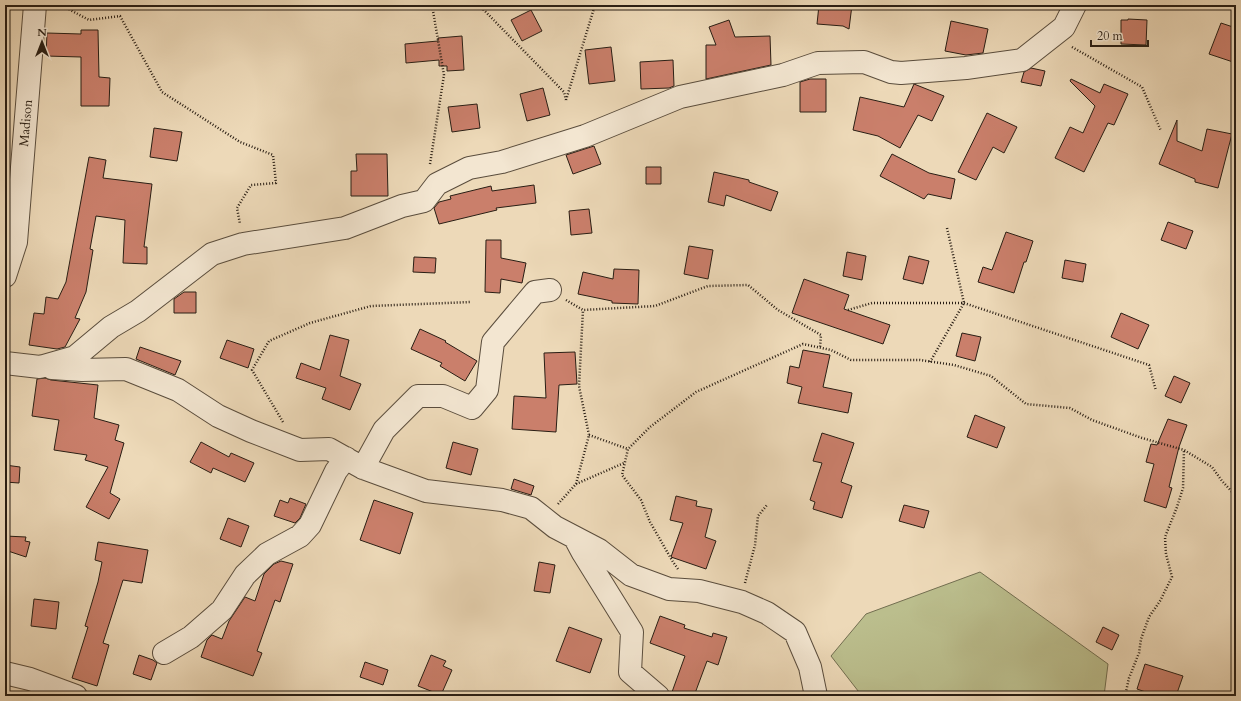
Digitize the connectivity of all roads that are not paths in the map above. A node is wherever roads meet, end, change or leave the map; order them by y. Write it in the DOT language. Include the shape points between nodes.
graph roads {
  1 [pos="35,5"];
  2 [pos="1075,5"];
  3 [pos="12,194"];
  4 [pos="5,276"];
  5 [pos="550,290"];
  6 [pos="5,362"];
  7 [pos="40,367"];
  8 [pos="355,463"];
  9 [pos="575,538"];
  10 [pos="164,653"];
  11 [pos="5,673"];
  12 [pos="76,696"];
  13 [pos="658,696"];
  14 [pos="816,696"];
  1 -- 3 [label="street, Madison"];
  2 -- 7 [label="street" via="1064,27 1022,60 901,73 864,62 818,63 783,75 680,97 585,136 502,162 469,168 437,184 424,201 402,206 345,228 243,244 212,254 138,311 111,327 75,357"];
  3 -- 4 [label="street, Madison" via="16,242"];
  5 -- 8 [label="street" via="535,292 493,342 487,390 472,408 444,396 418,396"];
  6 -- 7 [label="street"];
  7 -- 8 [label="street" via="82,370 126,369 178,390 218,416 251,431 300,450 329,449"];
  8 -- 9 [label="street" via="426,491 502,500 531,508 555,527"];
  8 -- 10 [label="street" via="336,471 310,525 300,536 267,554 245,575 222,610 191,637"];
  9 -- 13 [label="street" via="632,632 630,672"];
  9 -- 14 [label="street" via="598,550 631,575 669,589 699,591 742,602 767,613 795,632 810,667"];
  11 -- 12 [label="street"];
}
